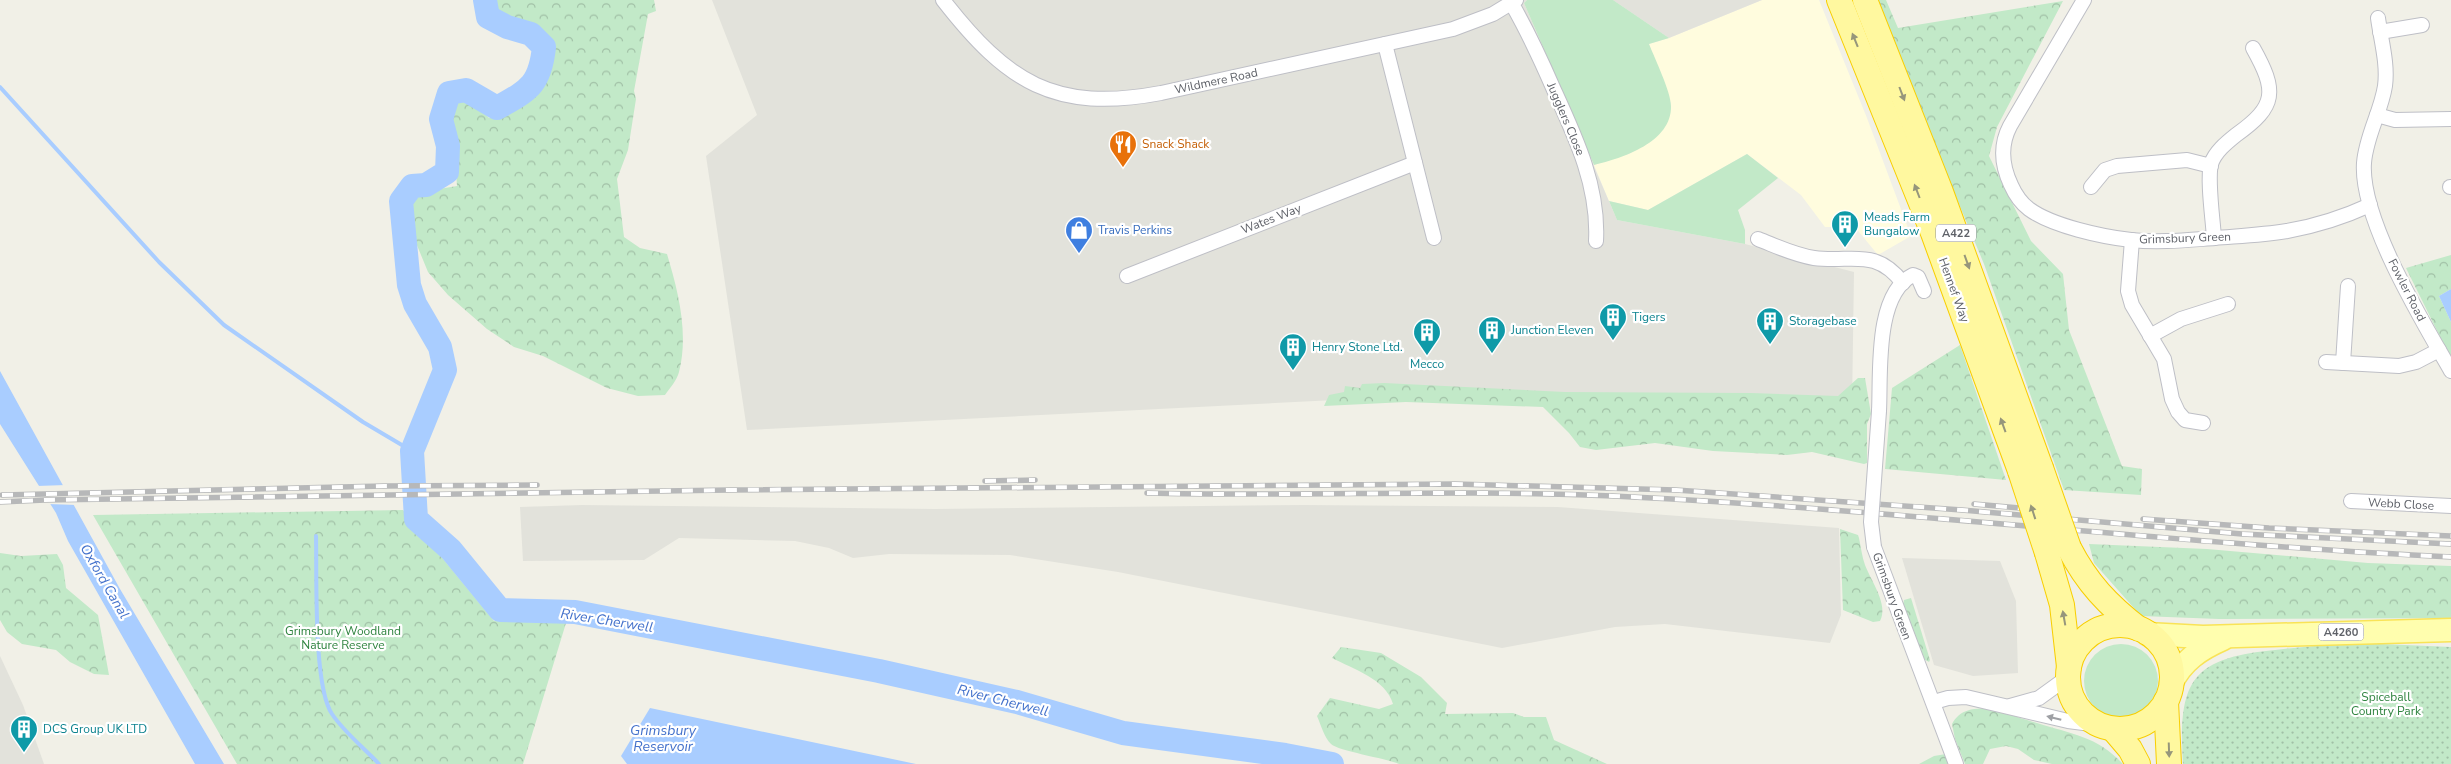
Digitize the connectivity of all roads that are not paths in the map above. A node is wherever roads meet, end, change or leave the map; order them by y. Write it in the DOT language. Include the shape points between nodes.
graph roads {
  1 [pos="944,0"];
  2 [pos="1839,0"];
  3 [pos="1865,0"];
  4 [pos="2084,0"];
  5 [pos="1514,2"];
  6 [pos="2422,25"];
  7 [pos="1385,44"];
  8 [pos="2253,48"];
  9 [pos="2377,114"];
  10 [pos="2451,119"];
  11 [pos="1415,163"];
  12 [pos="2211,166"];
  13 [pos="2091,187"];
  14 [pos="2370,205"];
  15 [pos="1434,238"];
  16 [pos="2214,238"];
  17 [pos="1758,239"];
  18 [pos="2132,240"];
  19 [pos="1596,241"];
  20 [pos="1127,276"];
  21 [pos="1903,283"];
  22 [pos="2348,286"];
  23 [pos="1924,291"];
  24 [pos="2228,304"];
  25 [pos="2150,336"];
  26 [pos="2439,350"];
  27 [pos="2326,362"];
  28 [pos="2343,363"];
  29 [pos="2451,371"];
  30 [pos="2203,423"];
  31 [pos="2030,469"];
  32 [pos="2351,502"];
  33 [pos="2451,506"];
  34 [pos="2451,630"];
  35 [pos="2143,632"];
  36 [pos="2231,636"];
  37 [pos="2068,672"];
  38 [pos="2168,693"];
  39 [pos="1934,702"];
  40 [pos="2009,706"];
  41 [pos="2106,727"];
  42 [pos="1956,764"];
  43 [pos="2138,764"];
  44 [pos="2170,764"];
  1 -- 7 [label="street, Wildmere Road" via="985,49 1020,77 1058,93 1096,100 1161,93"];
  31 -- 2 [label="highway, Hennef Way / A422, one-way"];
  3 -- 31 [label="highway, Hennef Way / A422, one-way" via="1941,192"];
  4 -- 18 [label="street, Grimsbury Green" via="2006,133 2003,150 2005,168 2016,195 2029,209 2077,228"];
  5 -- 7 [label="street, Wildmere Road" via="1473,23"];
  5 -- 19 [label="street, Jugglers Close" via="1585,165 1594,199"];
  6 -- 9 [label="street, Fowler Road" via="2379,25 2385,75"];
  7 -- 11 [label="street"];
  8 -- 12 [label="street" via="2268,82 2267,104 2256,121 2220,149"];
  9 -- 10 [label="street" via="2395,120"];
  9 -- 14 [label="street, Fowler Road" via="2364,164"];
  11 -- 15 [label="street"];
  11 -- 20 [label="street, Wates Way"];
  12 -- 13 [label="street" via="2187,160 2117,166 2105,170"];
  12 -- 16 [label="street"];
  14 -- 16 [label="street, Grimsbury Green" via="2333,220 2288,231"];
  14 -- 26 [label="street, Fowler Road" via="2399,277"];
  16 -- 18 [label="street, Grimsbury Green"];
  17 -- 21 [label="street" via="1806,256 1875,261 1892,269"];
  18 -- 25 [label="street" via="2128,292 2136,314"];
  21 -- 23 [label="street" via="1916,275"];
  21 -- 39 [label="street, Grimsbury Green, bridge" via="1890,306 1881,340 1871,522 1874,547"];
  22 -- 28 [label="street"];
  24 -- 25 [label="street" via="2181,319"];
  25 -- 30 [label="street" via="2166,366 2172,399 2178,412 2185,420"];
  26 -- 28 [label="street" via="2407,365"];
  26 -- 29 [label="street, Fowler Road"];
  27 -- 28 [label="street"];
  31 -- 35 [label="highway, A422, bridge" via="2082,573 2110,606"];
  37 -- 31 [label="highway, A422, one-way, bridge" via="2062,605 2047,554"];
  32 -- 33 [label="street, Webb Close"];
  34 -- 36 [label="main road, A4260"];
  35 -- 36 [label="main road, A4260" via="2203,638"];
  35 -- 37 [label="highway" via="2125,626 2110,626 2095,632 2074,652"];
  35 -- 38 [label="highway" via="2158,643 2166,656 2171,670"];
  36 -- 38 [label="main road, A4260" via="2190,657"];
  37 -- 40 [label="street" via="2039,698"];
  37 -- 41 [label="highway" via="2070,692 2076,706 2086,717"];
  38 -- 41 [label="highway" via="2156,714 2144,724 2129,729"];
  38 -- 44 [label="highway, one-way"];
  39 -- 40 [label="street" via="1966,697"];
  39 -- 42 [label="street, Grimsbury Green"];
  41 -- 40 [label="street, one-way"];
  41 -- 43 [label="highway" via="2130,749"];
}
